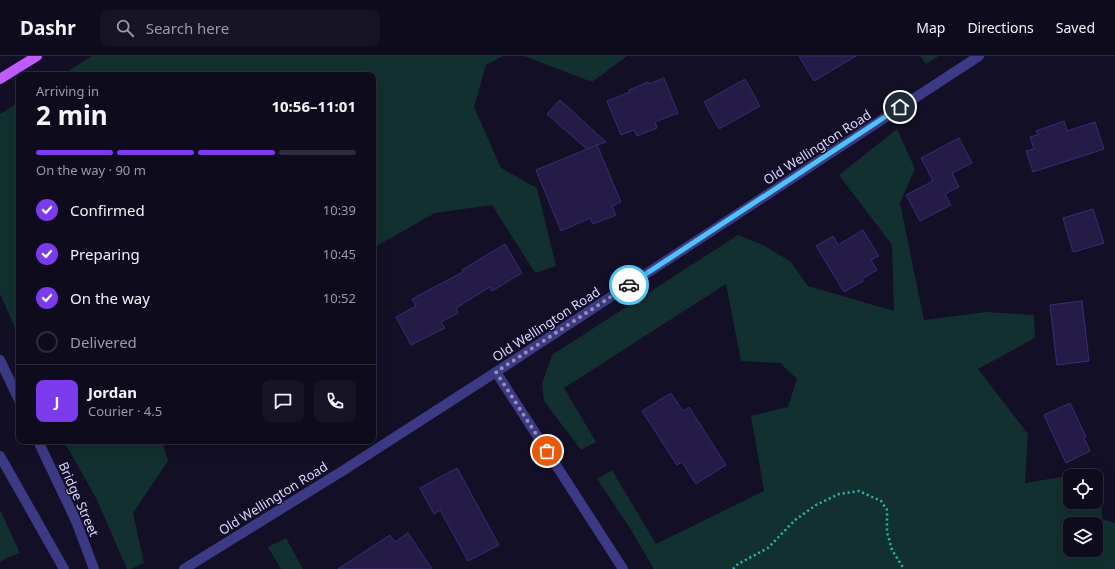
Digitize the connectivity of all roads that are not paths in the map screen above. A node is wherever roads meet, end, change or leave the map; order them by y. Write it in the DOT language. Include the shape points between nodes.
graph roads {
  1 [pos="37,56"];
  2 [pos="979,56"];
  3 [pos="0,79"];
  4 [pos="0,360"];
  5 [pos="496,372"];
  6 [pos="16,394"];
  7 [pos="39,444"];
  8 [pos="0,456"];
  9 [pos="64,569"];
  10 [pos="94,569"];
  11 [pos="184,569"];
  12 [pos="623,569"];
  1 -- 3 [label="main road"];
  2 -- 5 [label="street, Old Wellington Road"];
  4 -- 6 [label="street"];
  5 -- 11 [label="street, Old Wellington Road"];
  5 -- 12 [label="street"];
  7 -- 10 [label="street, Bridge Street" via="76,521"];
  8 -- 9 [label="street"];
}
